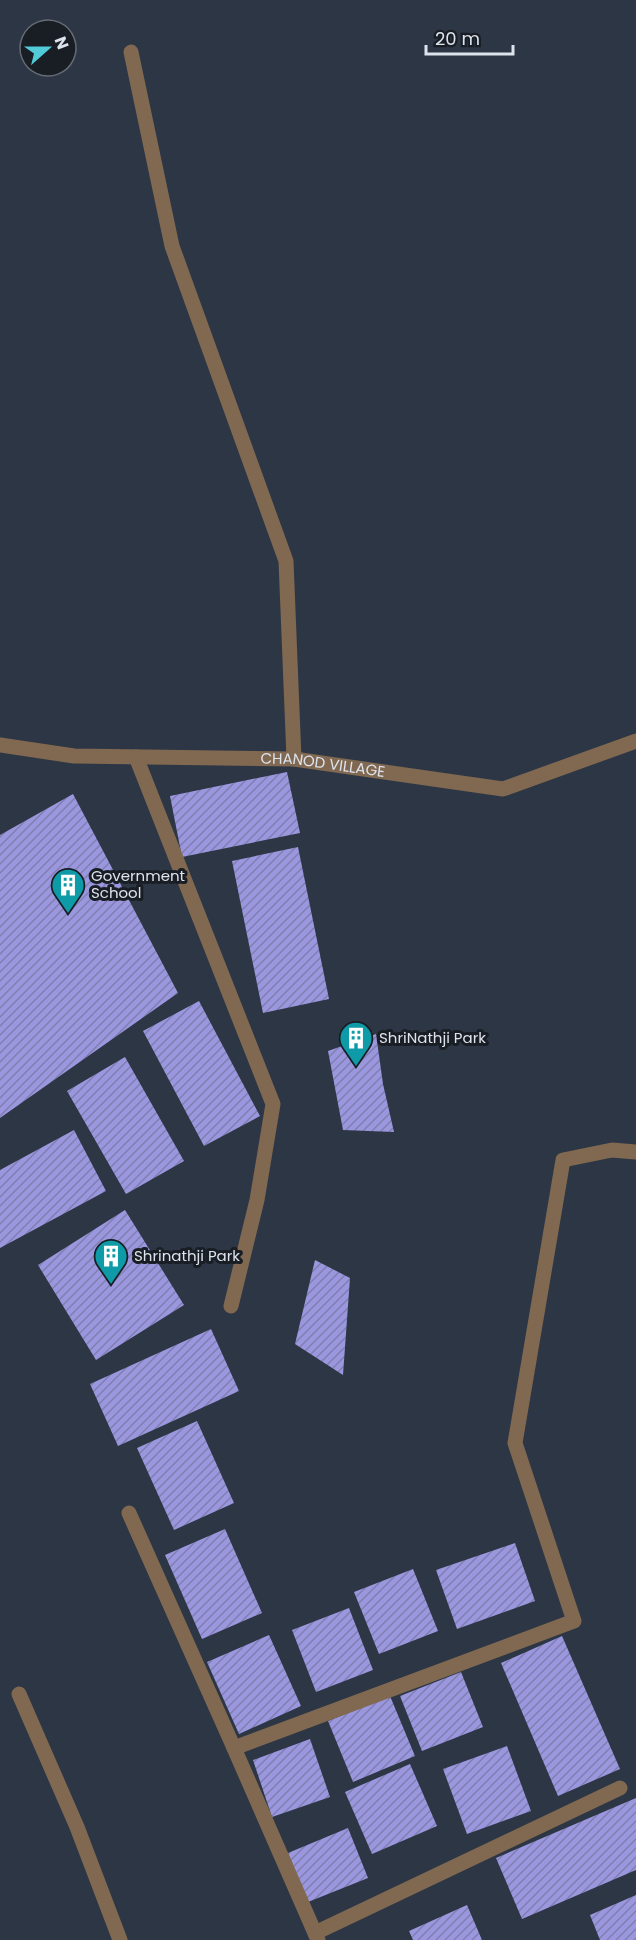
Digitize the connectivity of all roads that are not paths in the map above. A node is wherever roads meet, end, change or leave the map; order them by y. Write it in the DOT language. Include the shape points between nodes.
graph roads {
  1 [pos="131,52"];
  2 [pos="636,741"];
  3 [pos="0,745"];
  4 [pos="136,757"];
  5 [pos="294,759"];
  6 [pos="636,1152"];
  7 [pos="231,1306"];
  8 [pos="129,1514"];
  9 [pos="19,1694"];
  10 [pos="234,1748"];
  11 [pos="620,1788"];
  12 [pos="316,1936"];
  13 [pos="120,1940"];
  1 -- 5 [label="street" via="172,246 285,561"];
  2 -- 5 [label="street, CHANOD VILLAGE" via="503,789"];
  3 -- 4 [label="street, CHANOD VILLAGE" via="74,756"];
  4 -- 5 [label="street, CHANOD VILLAGE"];
  4 -- 7 [label="street" via="273,1104 257,1200"];
  6 -- 10 [label="street" via="612,1149 563,1160 515,1443 574,1622"];
  8 -- 10 [label="street"];
  9 -- 13 [label="street" via="77,1827"];
  10 -- 12 [label="street"];
  11 -- 12 [label="street"];
}
